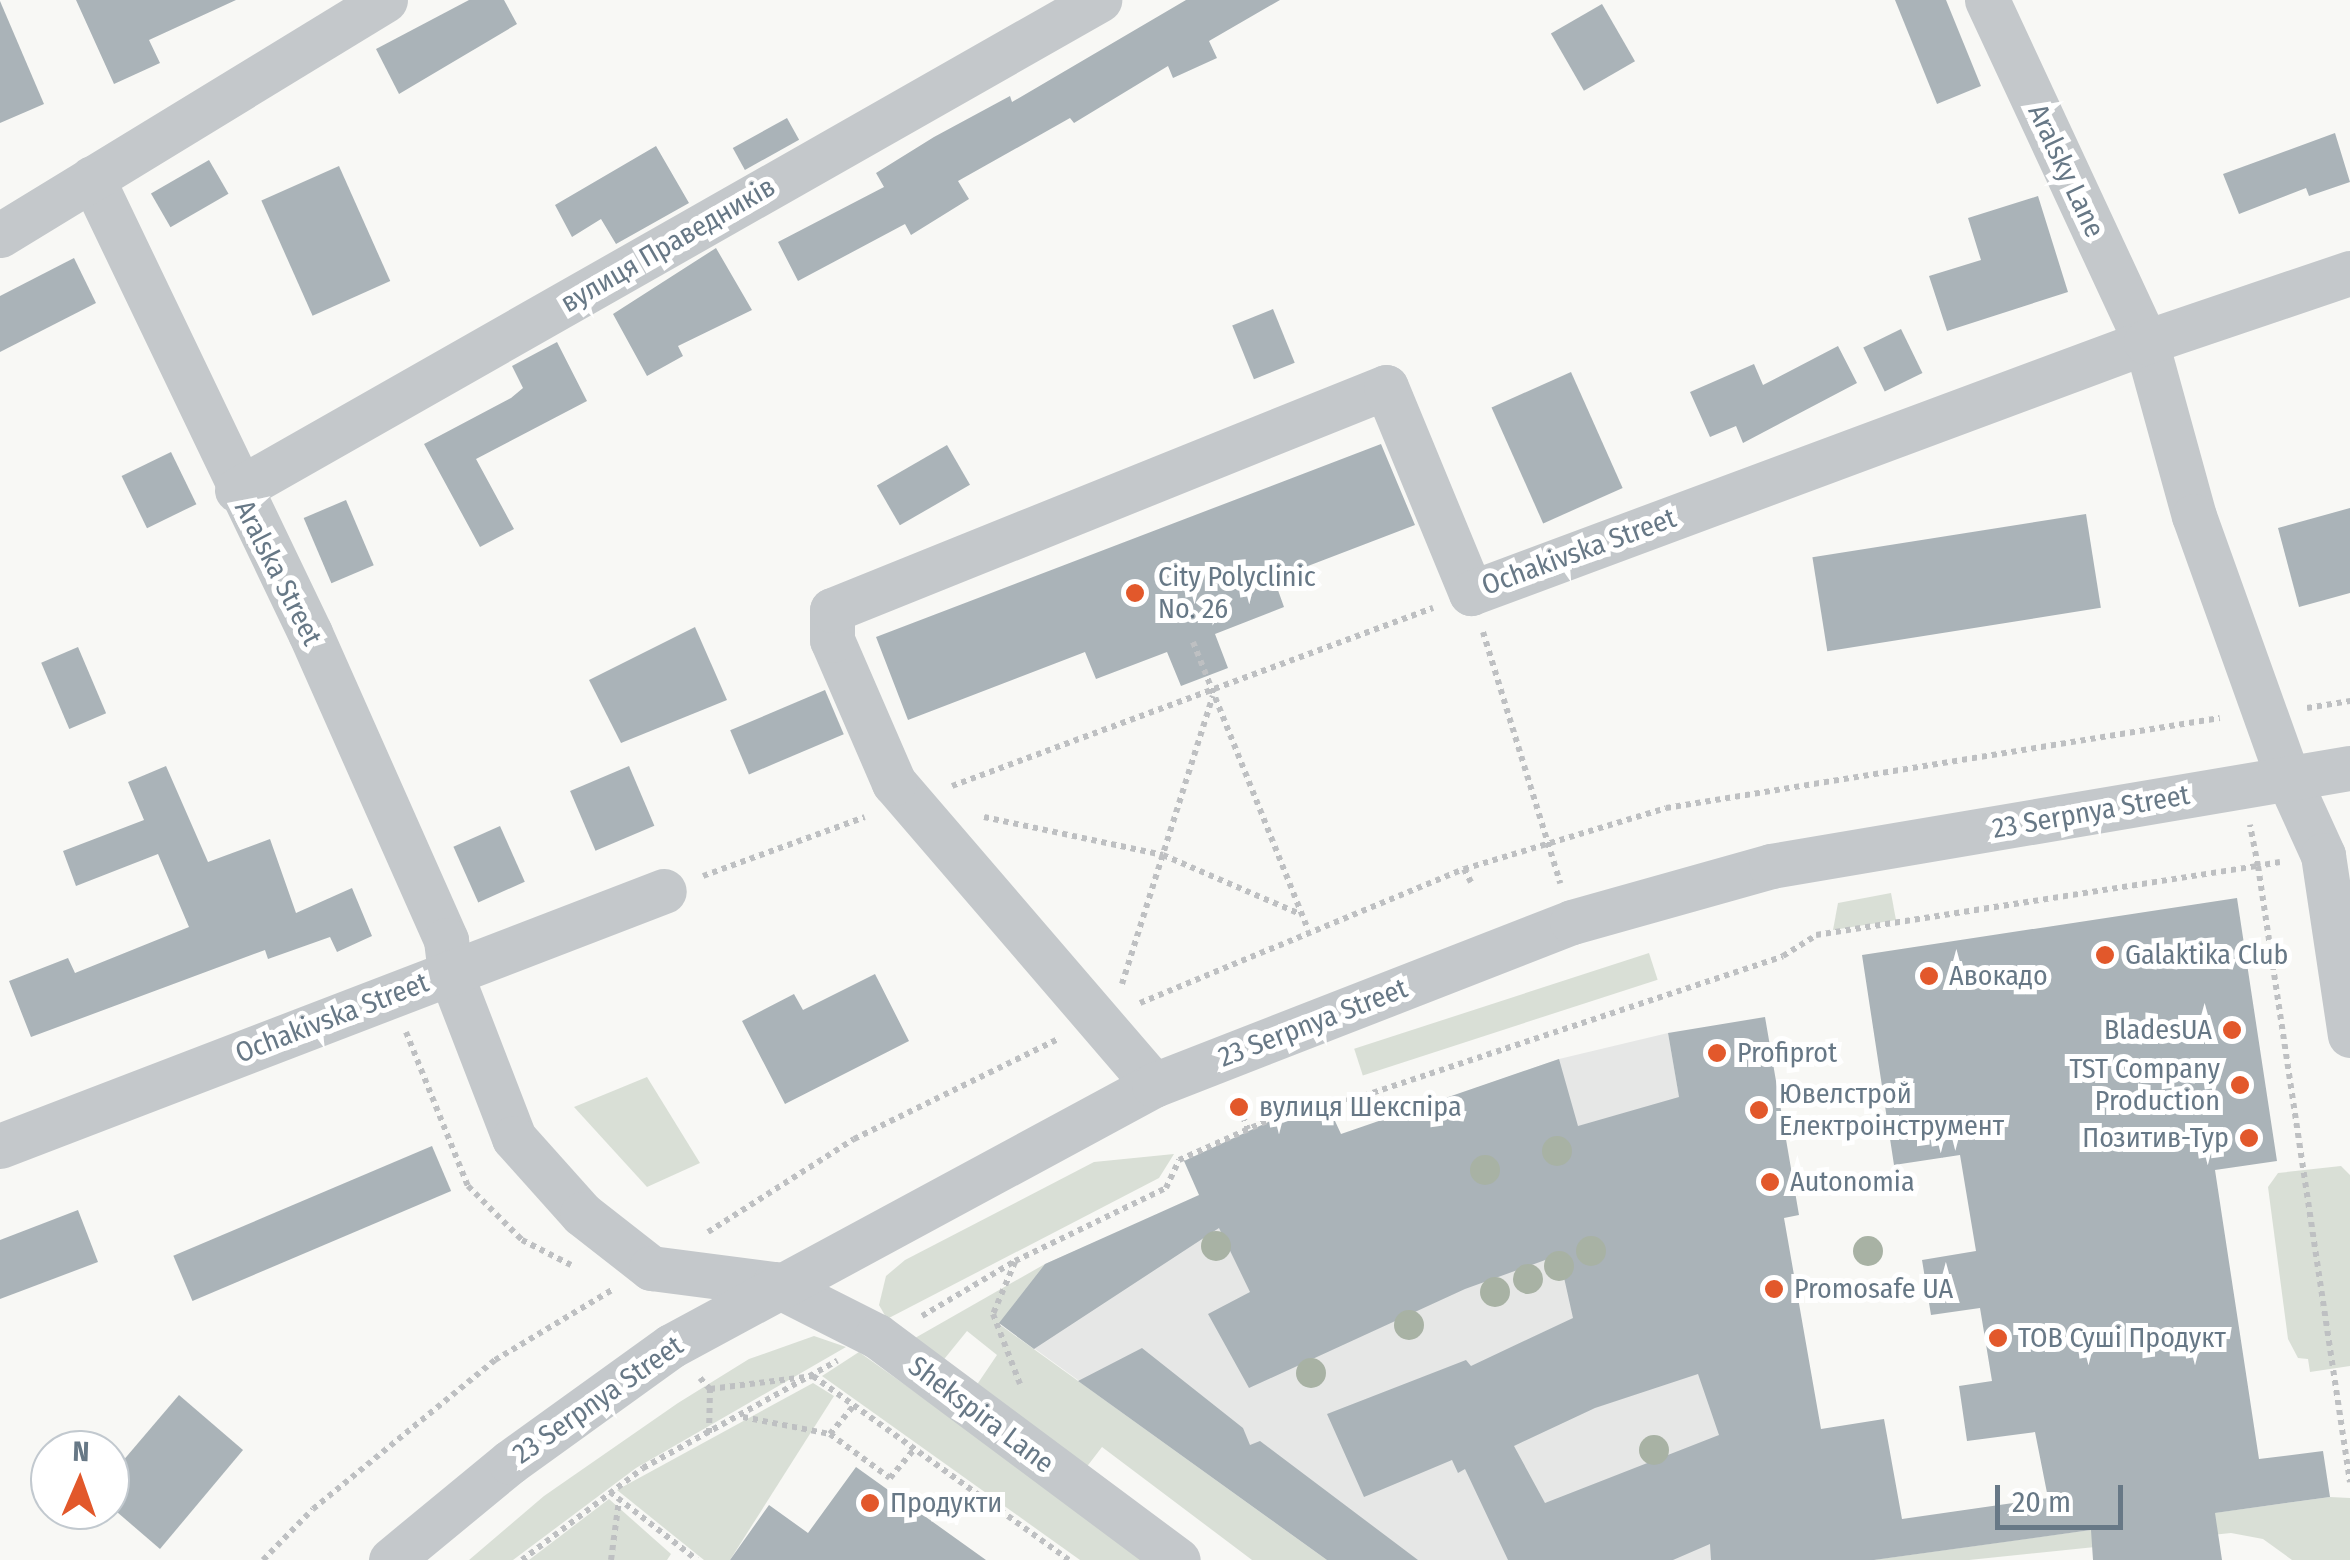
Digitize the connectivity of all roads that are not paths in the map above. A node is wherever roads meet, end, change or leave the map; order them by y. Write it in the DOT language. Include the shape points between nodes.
graph roads {
  1 [pos="385,0"];
  2 [pos="1099,0"];
  3 [pos="1987,0"];
  4 [pos="92,178"];
  5 [pos="0,234"];
  6 [pos="2350,273"];
  7 [pos="2146,342"];
  8 [pos="237,490"];
  9 [pos="2350,768"];
  10 [pos="2288,778"];
  11 [pos="664,891"];
  12 [pos="2342,928"];
  13 [pos="450,972"];
  14 [pos="2350,1035"];
  15 [pos="1154,1084"];
  16 [pos="0,1146"];
  17 [pos="651,1268"];
  18 [pos="774,1284"];
  19 [pos="390,1560"];
  20 [pos="1178,1560"];
  1 -- 4 [label="street"];
  2 -- 8 [label="street, вулиця Праведників"];
  3 -- 7 [label="street, Aralsky Lane"];
  4 -- 5 [label="street"];
  4 -- 8 [label="street, Aralska Street"];
  6 -- 7 [label="street, Ochakivska Street"];
  7 -- 10 [label="street, Aralsky Lane" via="2194,516"];
  7 -- 15 [label="street, Ochakivska Street" via="1472,593 1386,387 832,610 832,640 902,792 1106,1018"];
  8 -- 13 [label="street, Aralska Street" via="446,940"];
  9 -- 10 [label="street, 23 Serpnya Street"];
  10 -- 12 [label="street, Aralsky Lane" via="2323,855"];
  10 -- 15 [label="street, 23 Serpnya Street" via="1771,866 1572,922"];
  11 -- 13 [label="street, Ochakivska Street"];
  12 -- 14 [label="street, Aralsky Lane"];
  13 -- 16 [label="street, Ochakivska Street"];
  13 -- 17 [label="street, Aralska Street" via="514,1138 582,1214"];
  15 -- 18 [label="street, 23 Serpnya Street"];
  17 -- 18 [label="street, Shekspira Lane"];
  18 -- 19 [label="street, 23 Serpnya Street" via="654,1357"];
  18 -- 20 [label="street, Shekspira Lane" via="876,1336"];
}
